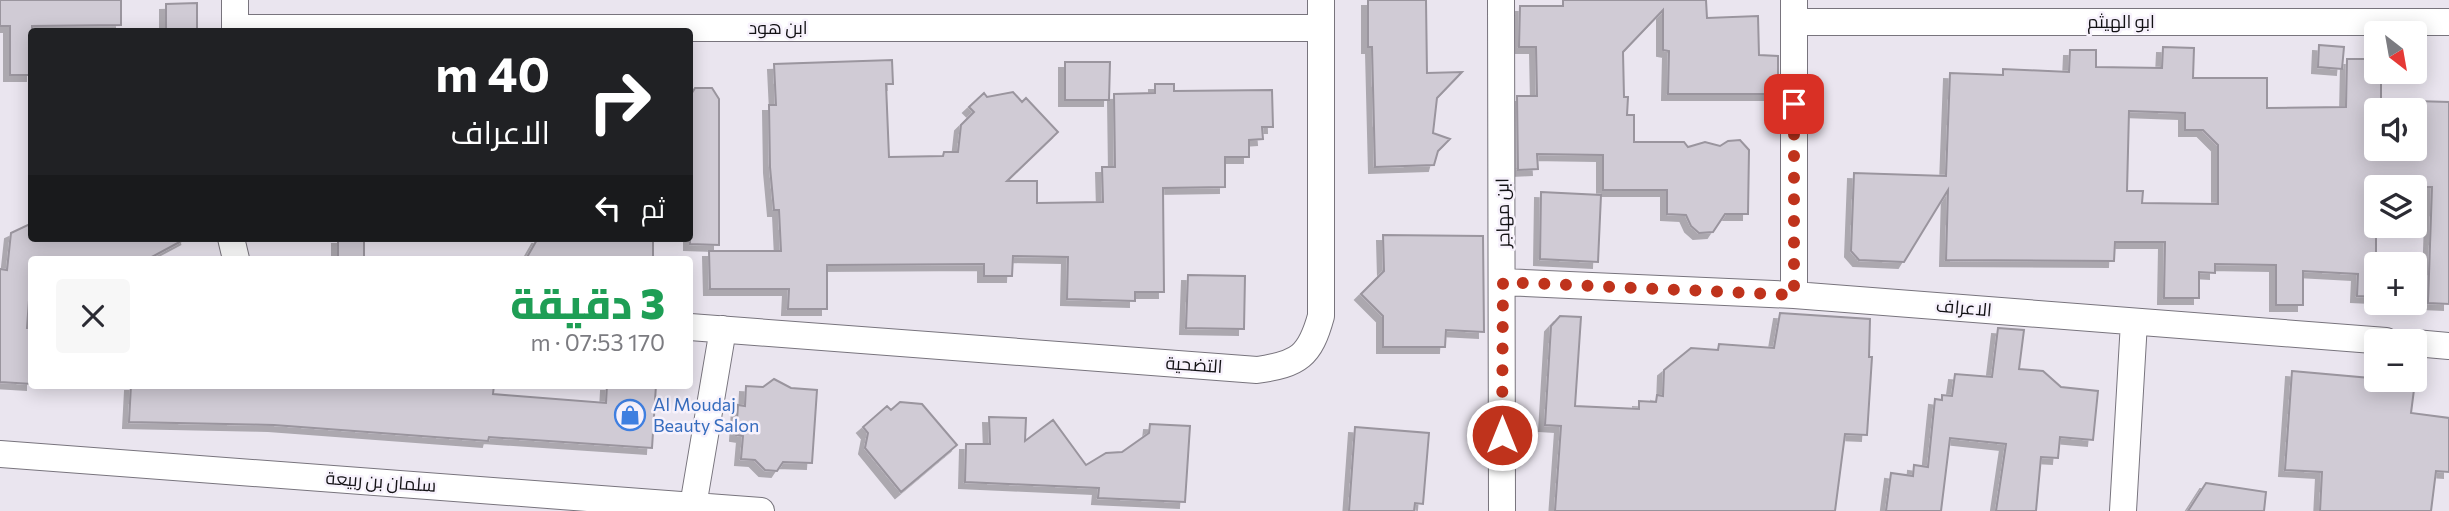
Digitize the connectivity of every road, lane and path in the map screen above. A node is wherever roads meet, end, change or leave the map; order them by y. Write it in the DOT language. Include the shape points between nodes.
graph roads {
  1 [pos="235,0"];
  2 [pos="1321,0"];
  3 [pos="1501,0"];
  4 [pos="1794,11"];
  5 [pos="2449,22"];
  6 [pos="235,28"];
  7 [pos="1320,28"];
  8 [pos="693,29"];
  9 [pos="1503,282"];
  10 [pos="1794,295"];
  11 [pos="2134,322"];
  12 [pos="693,327"];
  13 [pos="723,329"];
  14 [pos="2364,339"];
  15 [pos="2427,345"];
  16 [pos="2449,346"];
  17 [pos="0,454"];
  18 [pos="551,503"];
  19 [pos="693,506"];
  20 [pos="761,511"];
  21 [pos="1502,511"];
  22 [pos="2123,511"];
  1 -- 6 [label="street"];
  2 -- 7 [label="street, التضحية"];
  3 -- 9 [label="street, ابن مهاجر"];
  4 -- 5 [label="street, ابو الهيثم"];
  4 -- 10 [label="street"];
  7 -- 8 [label="street, ابن هود"];
  7 -- 13 [label="street, التضحية" via="1321,316 1314,344 1297,359 1257,370"];
  9 -- 10 [label="street, الاعراف"];
  9 -- 21 [label="street, ابن مهاجر"];
  10 -- 11 [label="street, الاعراف"];
  11 -- 14 [label="street, الاعراف"];
  11 -- 22 [label="street"];
  12 -- 13 [label="street, التضحية"];
  13 -- 19 [label="street"];
  15 -- 16 [label="street"];
  17 -- 18 [label="street, سلمان بن ربيعة"];
  18 -- 19 [label="street, سلمان بن ربيعة"];
  19 -- 20 [label="street, سلمان بن ربيعة"];
}
